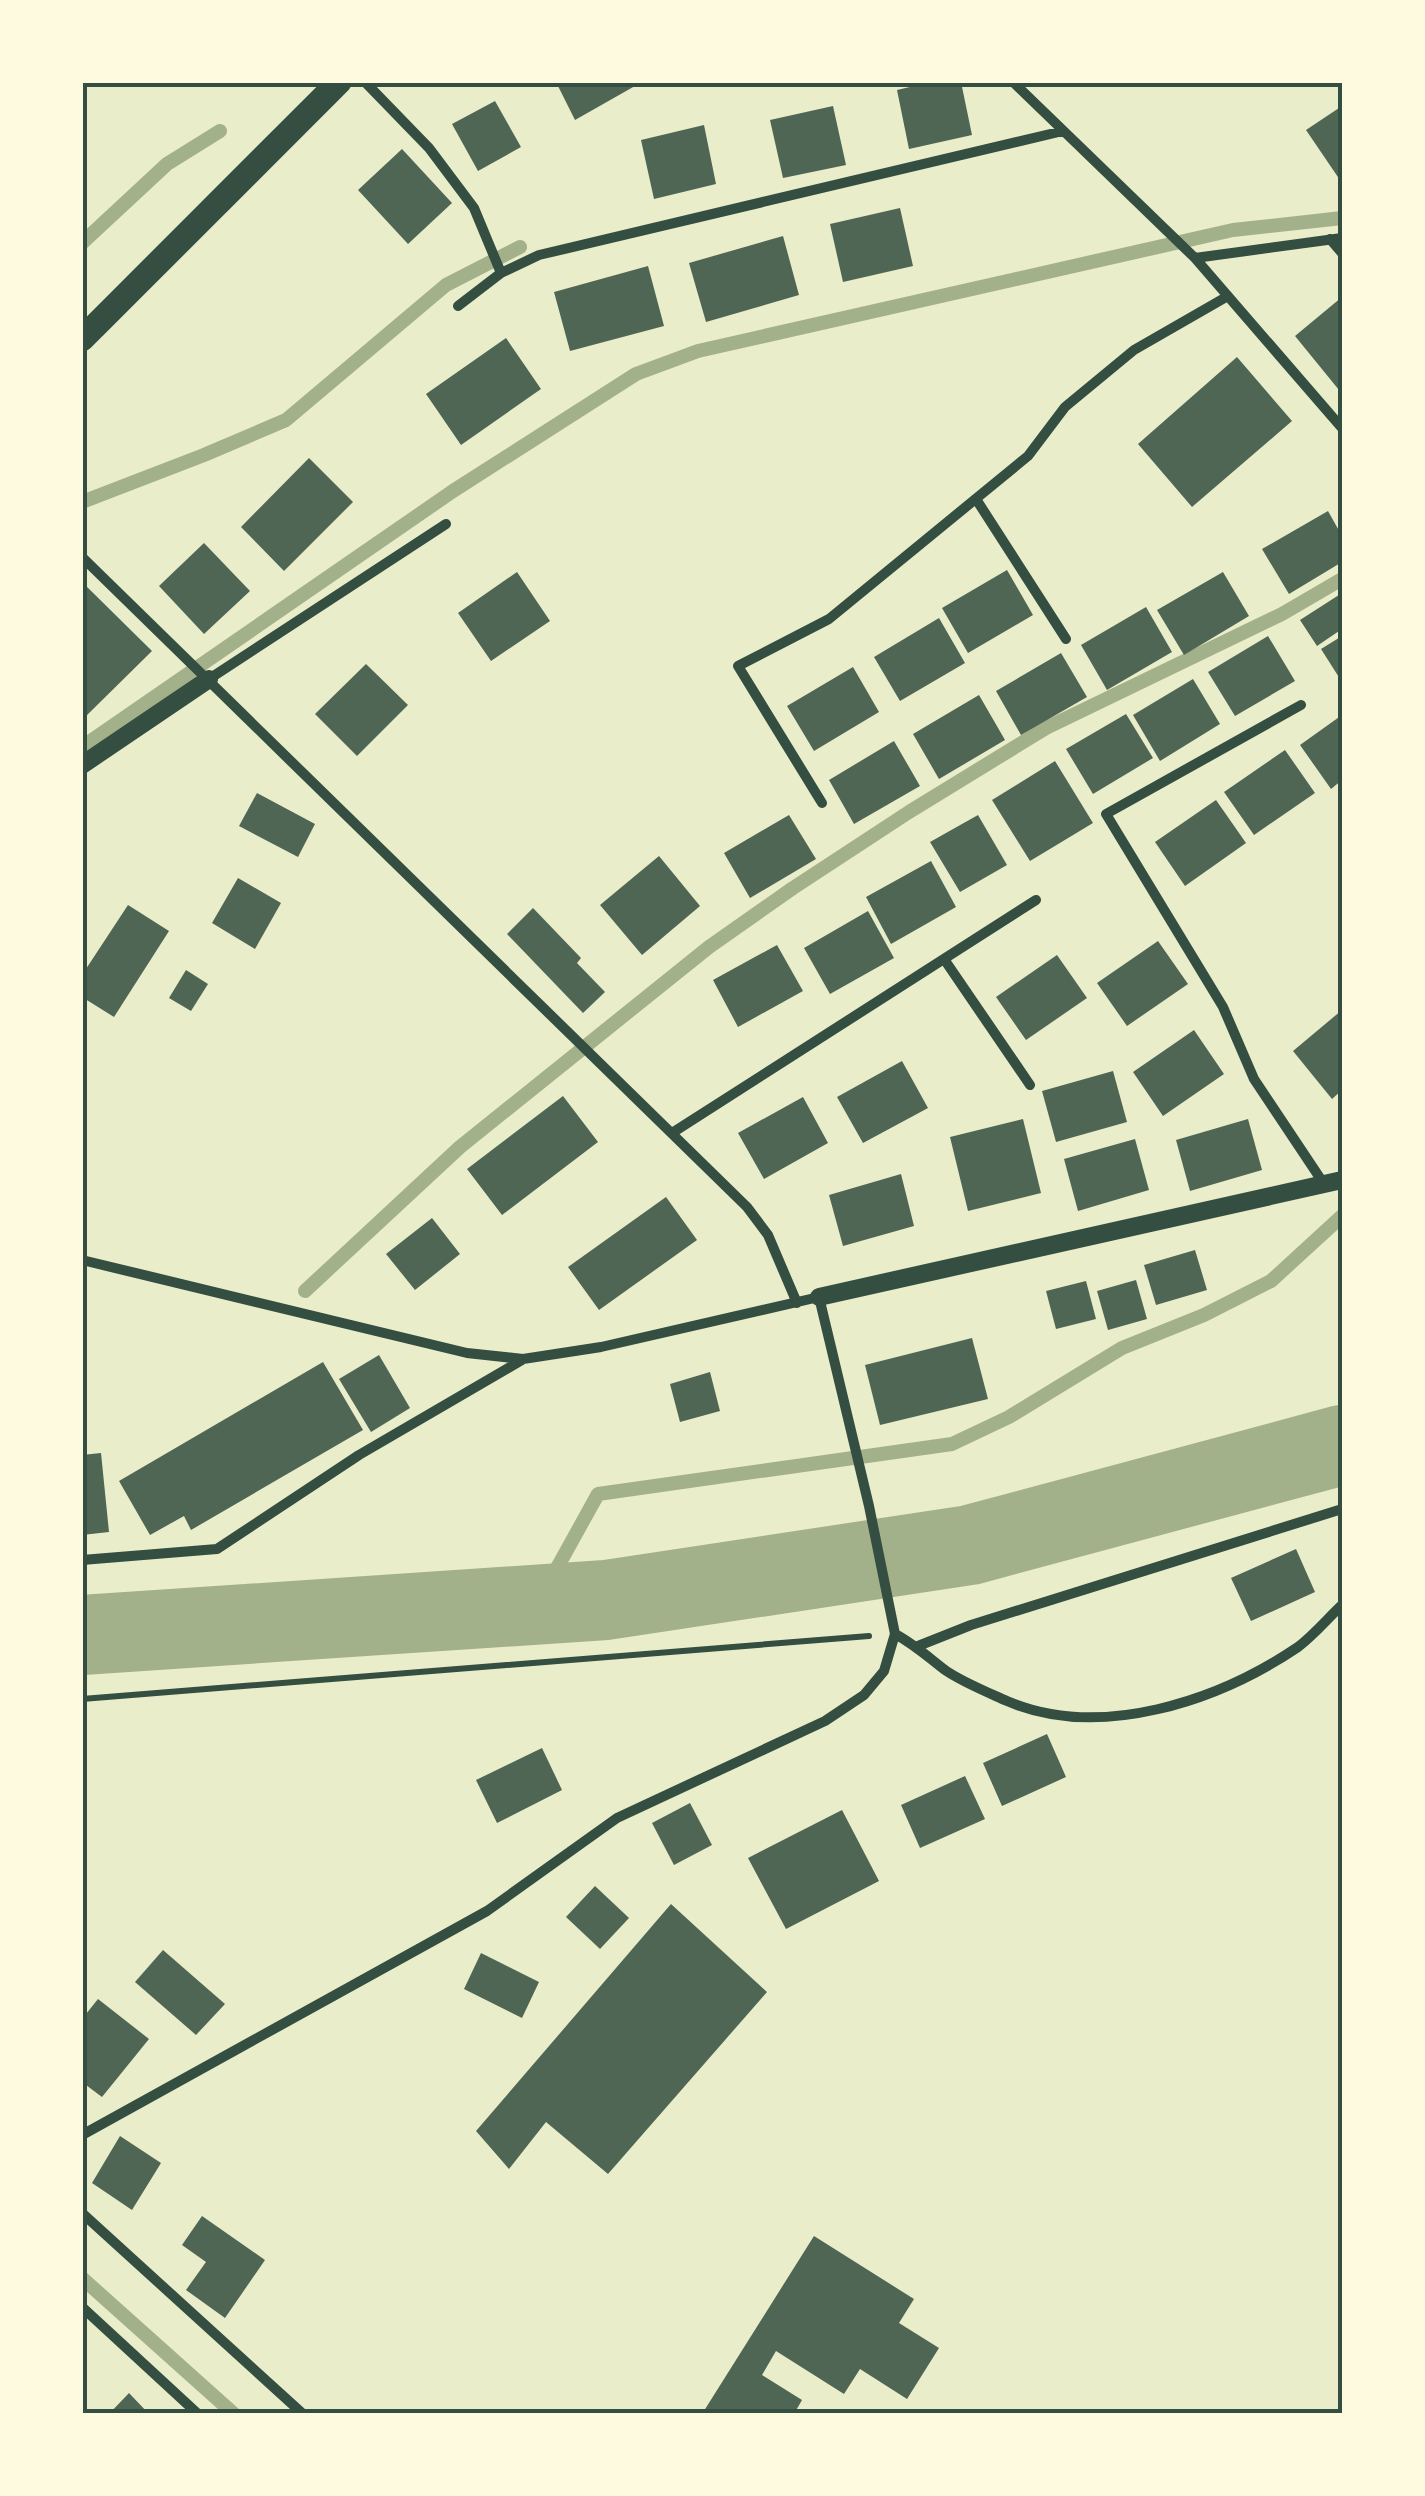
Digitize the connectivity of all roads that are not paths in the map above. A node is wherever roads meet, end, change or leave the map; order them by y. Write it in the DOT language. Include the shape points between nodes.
graph roads {
  1 [pos="339,82"];
  2 [pos="365,82"];
  3 [pos="1013,82"];
  4 [pos="1063,130"];
  5 [pos="1342,238"];
  6 [pos="1330,239"];
  7 [pos="1342,253"];
  8 [pos="1195,258"];
  9 [pos="502,273"];
  10 [pos="1228,296"];
  11 [pos="458,306"];
  12 [pos="82,340"];
  13 [pos="1342,428"];
  14 [pos="976,499"];
  15 [pos="446,524"];
  16 [pos="82,557"];
  17 [pos="1066,639"];
  18 [pos="208,679"];
  19 [pos="1300,704"];
  20 [pos="82,765"];
  21 [pos="822,803"];
  22 [pos="1036,900"];
  23 [pos="944,959"];
  24 [pos="1030,1085"];
  25 [pos="672,1134"];
  26 [pos="1333,1182"];
  27 [pos="82,1260"];
  28 [pos="819,1297"];
  29 [pos="797,1303"];
  30 [pos="523,1359"];
  31 [pos="1342,1509"];
  32 [pos="82,1560"];
  33 [pos="1342,1604"];
  34 [pos="894,1627"];
  35 [pos="918,1646"];
  36 [pos="82,2136"];
  37 [pos="82,2214"];
  38 [pos="82,2307"];
  39 [pos="198,2414"];
  40 [pos="303,2414"];
  1 -- 12 [label="main road"];
  2 -- 9 [label="street" via="429,148 474,208"];
  3 -- 4 [label="street"];
  4 -- 8 [label="street"];
  4 -- 9 [label="street" via="540,256"];
  5 -- 6 [label="street"];
  6 -- 7 [label="street"];
  6 -- 8 [label="street"];
  8 -- 10 [label="street"];
  9 -- 11 [label="street"];
  10 -- 13 [label="street"];
  10 -- 14 [label="street" via="1134,350 1065,407 1028,456"];
  14 -- 17 [label="street"];
  14 -- 21 [label="street" via="829,619 738,666"];
  15 -- 18 [label="street"];
  16 -- 18 [label="street"];
  18 -- 20 [label="street"];
  18 -- 25 [label="street"];
  19 -- 26 [label="street" via="1106,814 1223,1008 1254,1079"];
  22 -- 23 [label="street"];
  23 -- 24 [label="street"];
  23 -- 25 [label="street"];
  25 -- 29 [label="street" via="768,1235"];
  26 -- 28 [label="street"];
  27 -- 30 [label="street" via="468,1354"];
  28 -- 29 [label="street"];
  28 -- 34 [label="street"];
  29 -- 30 [label="street"];
  30 -- 32 [label="street" via="217,1549"];
  31 -- 35 [label="street"];
  33 -- 35 [label="street" via="1299,1646 1219,1690 1144,1712 1076,1718 1010,1703 947,1671"];
  34 -- 35 [label="street"];
  34 -- 36 [label="street" via="884,1671 864,1695 824,1721 617,1818 487,1912"];
  37 -- 40 [label="street"];
  38 -- 39 [label="street"];
}
